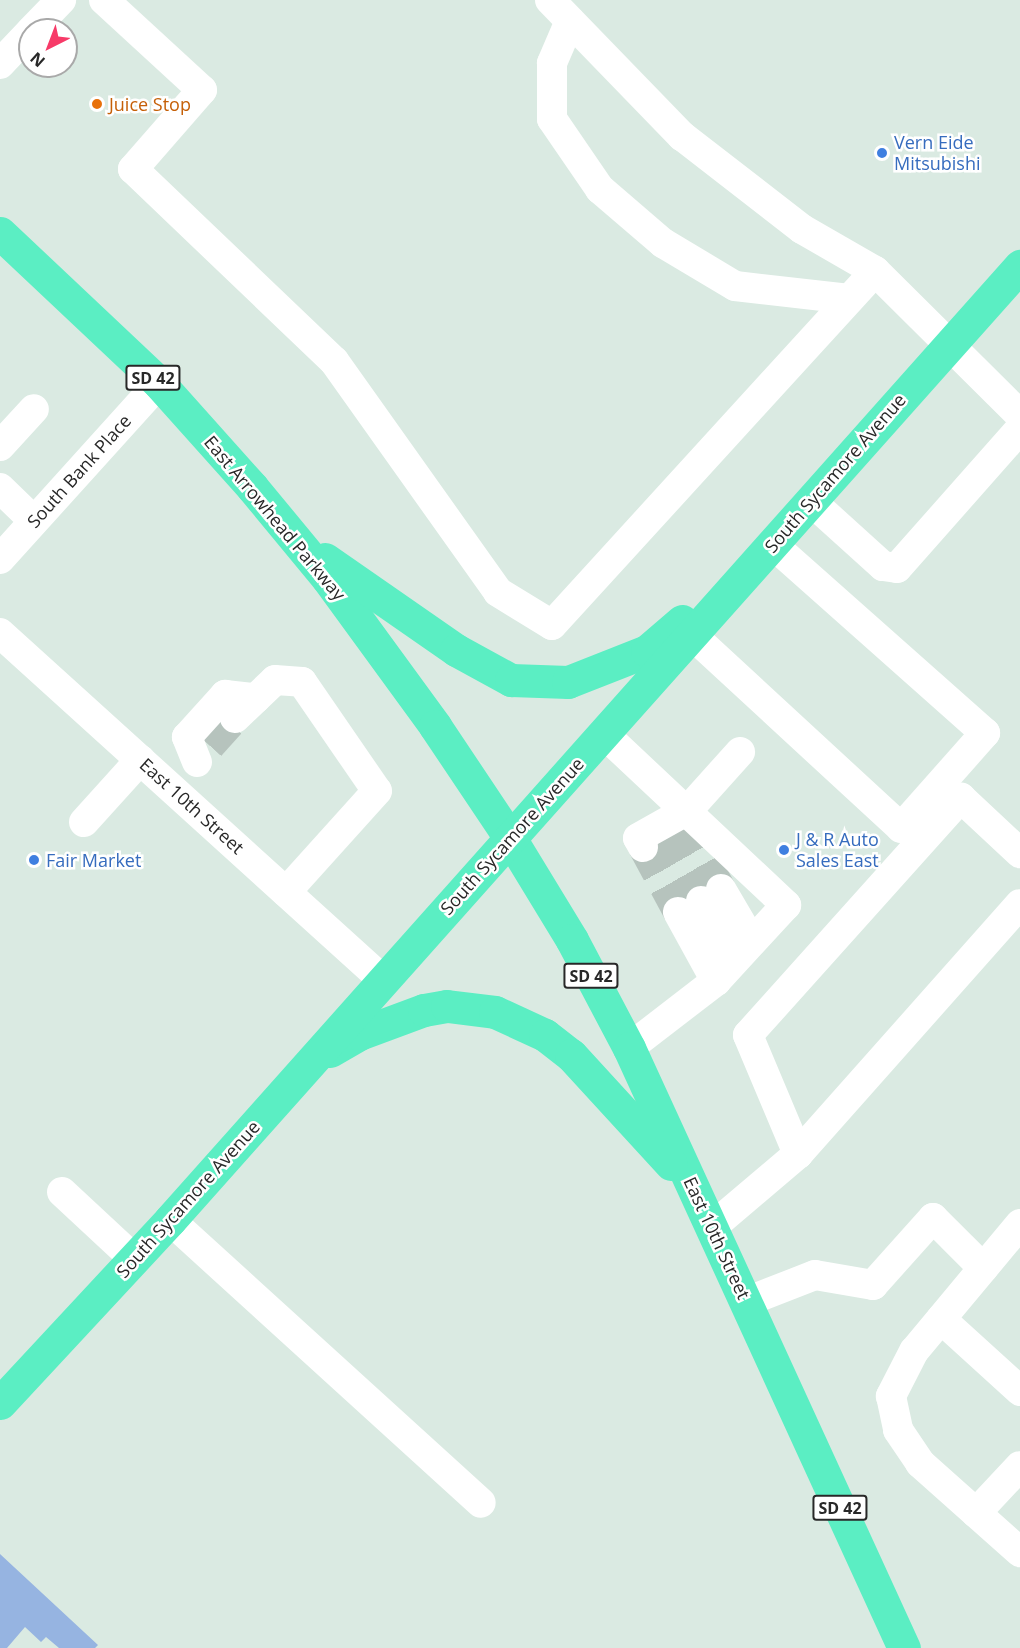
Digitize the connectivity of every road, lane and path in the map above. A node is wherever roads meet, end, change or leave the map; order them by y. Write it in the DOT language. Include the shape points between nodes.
graph roads {
  1 [pos="60,0"];
  2 [pos="104,0"];
  3 [pos="560,11"];
  4 [pos="43,18"];
  5 [pos="18,45"];
  6 [pos="0,64"];
  7 [pos="0,233"];
  8 [pos="1020,266"];
  9 [pos="875,271"];
  10 [pos="849,299"];
  11 [pos="947,345"];
  12 [pos="159,383"];
  13 [pos="34,409"];
  14 [pos="1020,415"];
  15 [pos="1020,429"];
  16 [pos="0,446"];
  17 [pos="0,488"];
  18 [pos="811,501"];
  19 [pos="34,521"];
  20 [pos="293,536"];
  21 [pos="773,545"];
  22 [pos="0,559"];
  23 [pos="0,633"];
  24 [pos="692,635"];
  25 [pos="603,734"];
  26 [pos="740,753"];
  27 [pos="140,760"];
  28 [pos="173,789"];
  29 [pos="84,822"];
  30 [pos="670,826"];
  31 [pos="510,838"];
  32 [pos="1020,853"];
  33 [pos="286,892"];
  34 [pos="1020,904"];
  35 [pos="734,962"];
  36 [pos="383,980"];
  37 [pos="447,1006"];
  38 [pos="629,1048"];
  39 [pos="309,1063"];
  40 [pos="798,1154"];
  41 [pos="695,1190"];
  42 [pos="63,1192"];
  43 [pos="170,1220"];
  44 [pos="1020,1224"];
  45 [pos="712,1227"];
  46 [pos="134,1259"];
  47 [pos="983,1268"];
  48 [pos="746,1302"];
  49 [pos="941,1319"];
  50 [pos="1020,1391"];
  51 [pos="0,1403"];
  52 [pos="1020,1466"];
  53 [pos="480,1503"];
  54 [pos="976,1513"];
  55 [pos="1020,1552"];
  56 [pos="904,1648"];
  1 -- 4 [label="street"];
  2 -- 10 [label="street" via="202,90 133,169 334,361 498,592 552,625"];
  3 -- 9 [label="street" via="682,136 802,229"];
  3 -- 10 [label="street" via="552,63 552,119 600,189 663,243 735,286"];
  5 -- 6 [label="street"];
  7 -- 12 [label="main road, East Arrowhead Parkway / SD 42"];
  8 -- 11 [label="main road, South Sycamore Avenue"];
  9 -- 10 [label="street"];
  9 -- 11 [label="street"];
  11 -- 14 [label="street"];
  11 -- 18 [label="main road, South Sycamore Avenue"];
  12 -- 19 [label="street, South Bank Place"];
  12 -- 20 [label="main road, East Arrowhead Parkway / SD 42"];
  13 -- 16 [label="street"];
  15 -- 18 [label="street" via="897,568 883,566"];
  17 -- 19 [label="street"];
  18 -- 21 [label="main road, South Sycamore Avenue"];
  19 -- 22 [label="street, South Bank Place"];
  20 -- 21 [label="main road" via="456,650 510,680 568,682 647,651"];
  20 -- 31 [label="main road, East Arrowhead Parkway / SD 42" via="435,726"];
  21 -- 24 [label="main road, South Sycamore Avenue"];
  21 -- 24 [label="street" via="984,732 901,828"];
  23 -- 27 [label="street, East 10th Street"];
  24 -- 25 [label="main road, South Sycamore Avenue"];
  25 -- 30 [label="street"];
  25 -- 31 [label="main road, South Sycamore Avenue"];
  26 -- 30 [label="street"];
  27 -- 28 [label="street, East 10th Street"];
  27 -- 29 [label="street"];
  28 -- 33 [label="street, East 10th Street"];
  28 -- 33 [label="street" via="204,754 187,737 225,694 245,708 275,680 302,682 377,791"];
  30 -- 35 [label="street" via="715,847 786,905"];
  31 -- 36 [label="main road, South Sycamore Avenue"];
  31 -- 38 [label="main road, East 10th Street / SD 42" via="572,940"];
  32 -- 40 [label="street" via="961,798 748,1035"];
  33 -- 36 [label="street, East 10th Street"];
  34 -- 40 [label="street"];
  35 -- 35 [label="street" via="700,901"];
  35 -- 38 [label="street"];
  36 -- 37 [label="main road" via="418,999"];
  36 -- 39 [label="main road, South Sycamore Avenue"];
  37 -- 39 [label="main road" via="377,1027"];
  37 -- 41 [label="main road" via="495,1012 546,1035 596,1080"];
  38 -- 41 [label="main road, East 10th Street / SD 42"];
  39 -- 43 [label="main road, South Sycamore Avenue"];
  40 -- 45 [label="street"];
  41 -- 45 [label="main road, East 10th Street / SD 42"];
  42 -- 46 [label="street"];
  43 -- 46 [label="main road, South Sycamore Avenue"];
  43 -- 53 [label="street"];
  44 -- 47 [label="street"];
  45 -- 48 [label="main road, East 10th Street / SD 42"];
  46 -- 51 [label="main road, South Sycamore Avenue"];
  47 -- 48 [label="street" via="933,1218 873,1285 815,1275"];
  47 -- 49 [label="street"];
  48 -- 56 [label="main road, East 10th Street / SD 42"];
  49 -- 50 [label="street"];
  49 -- 54 [label="street" via="915,1351 891,1396 898,1430 920,1463"];
  52 -- 54 [label="street"];
  54 -- 55 [label="street"];
}
